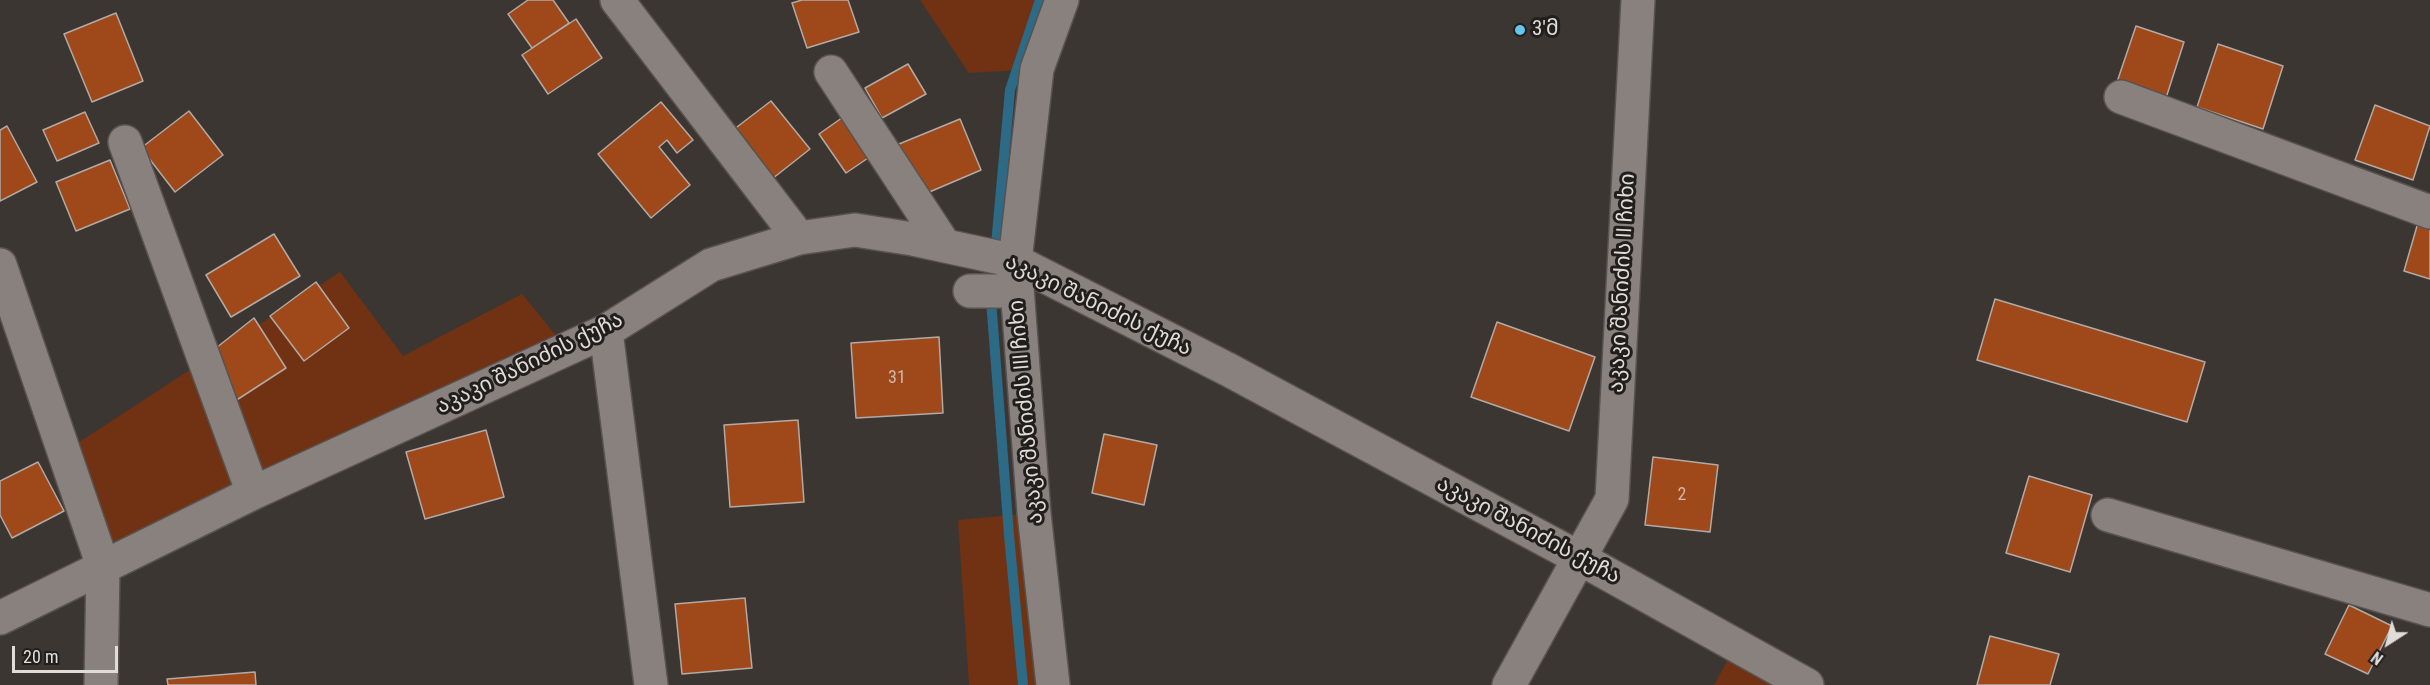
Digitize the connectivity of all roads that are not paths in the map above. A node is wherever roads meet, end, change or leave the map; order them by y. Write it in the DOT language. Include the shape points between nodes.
graph roads {
  1 [pos="617,0"];
  2 [pos="1062,0"];
  3 [pos="1638,0"];
  4 [pos="831,72"];
  5 [pos="2121,97"];
  6 [pos="125,142"];
  7 [pos="2430,212"];
  8 [pos="799,238"];
  9 [pos="945,246"];
  10 [pos="0,265"];
  11 [pos="1016,276"];
  12 [pos="970,291"];
  13 [pos="606,331"];
  14 [pos="253,493"];
  15 [pos="2108,515"];
  16 [pos="1581,559"];
  17 [pos="103,566"];
  18 [pos="2430,610"];
  19 [pos="0,618"];
  20 [pos="101,685"];
  21 [pos="651,685"];
  22 [pos="1053,685"];
  23 [pos="1509,685"];
  24 [pos="1806,685"];
  1 -- 8 [label="street"];
  2 -- 11 [label="street, აკაკი შანიძის III ჩიხი" via="1037,69"];
  3 -- 16 [label="street, აკაკი შანიძის II ჩიხი" via="1612,499"];
  4 -- 9 [label="street"];
  5 -- 7 [label="street"];
  6 -- 14 [label="street"];
  8 -- 9 [label="street, აკაკი შანიძის ქუჩა" via="855,230"];
  8 -- 13 [label="street, აკაკი შანიძის ქუჩა" via="711,266"];
  9 -- 11 [label="street, აკაკი შანიძის ქუჩა"];
  10 -- 17 [label="street"];
  11 -- 12 [label="street"];
  11 -- 16 [label="street, აკაკი შანიძის ქუჩა" via="1229,370"];
  11 -- 22 [label="street, აკაკი შანიძის III ჩიხი" via="1034,513"];
  13 -- 14 [label="street, აკაკი შანიძის ქუჩა"];
  13 -- 21 [label="street"];
  14 -- 17 [label="street, აკაკი შანიძის ქუჩა"];
  15 -- 18 [label="street"];
  16 -- 23 [label="street, აკაკი შანიძის II ჩიხი"];
  16 -- 24 [label="street, აკაკი შანიძის ქუჩა"];
  17 -- 19 [label="street, აკაკი შანიძის ქუჩა"];
  17 -- 20 [label="street"];
}
